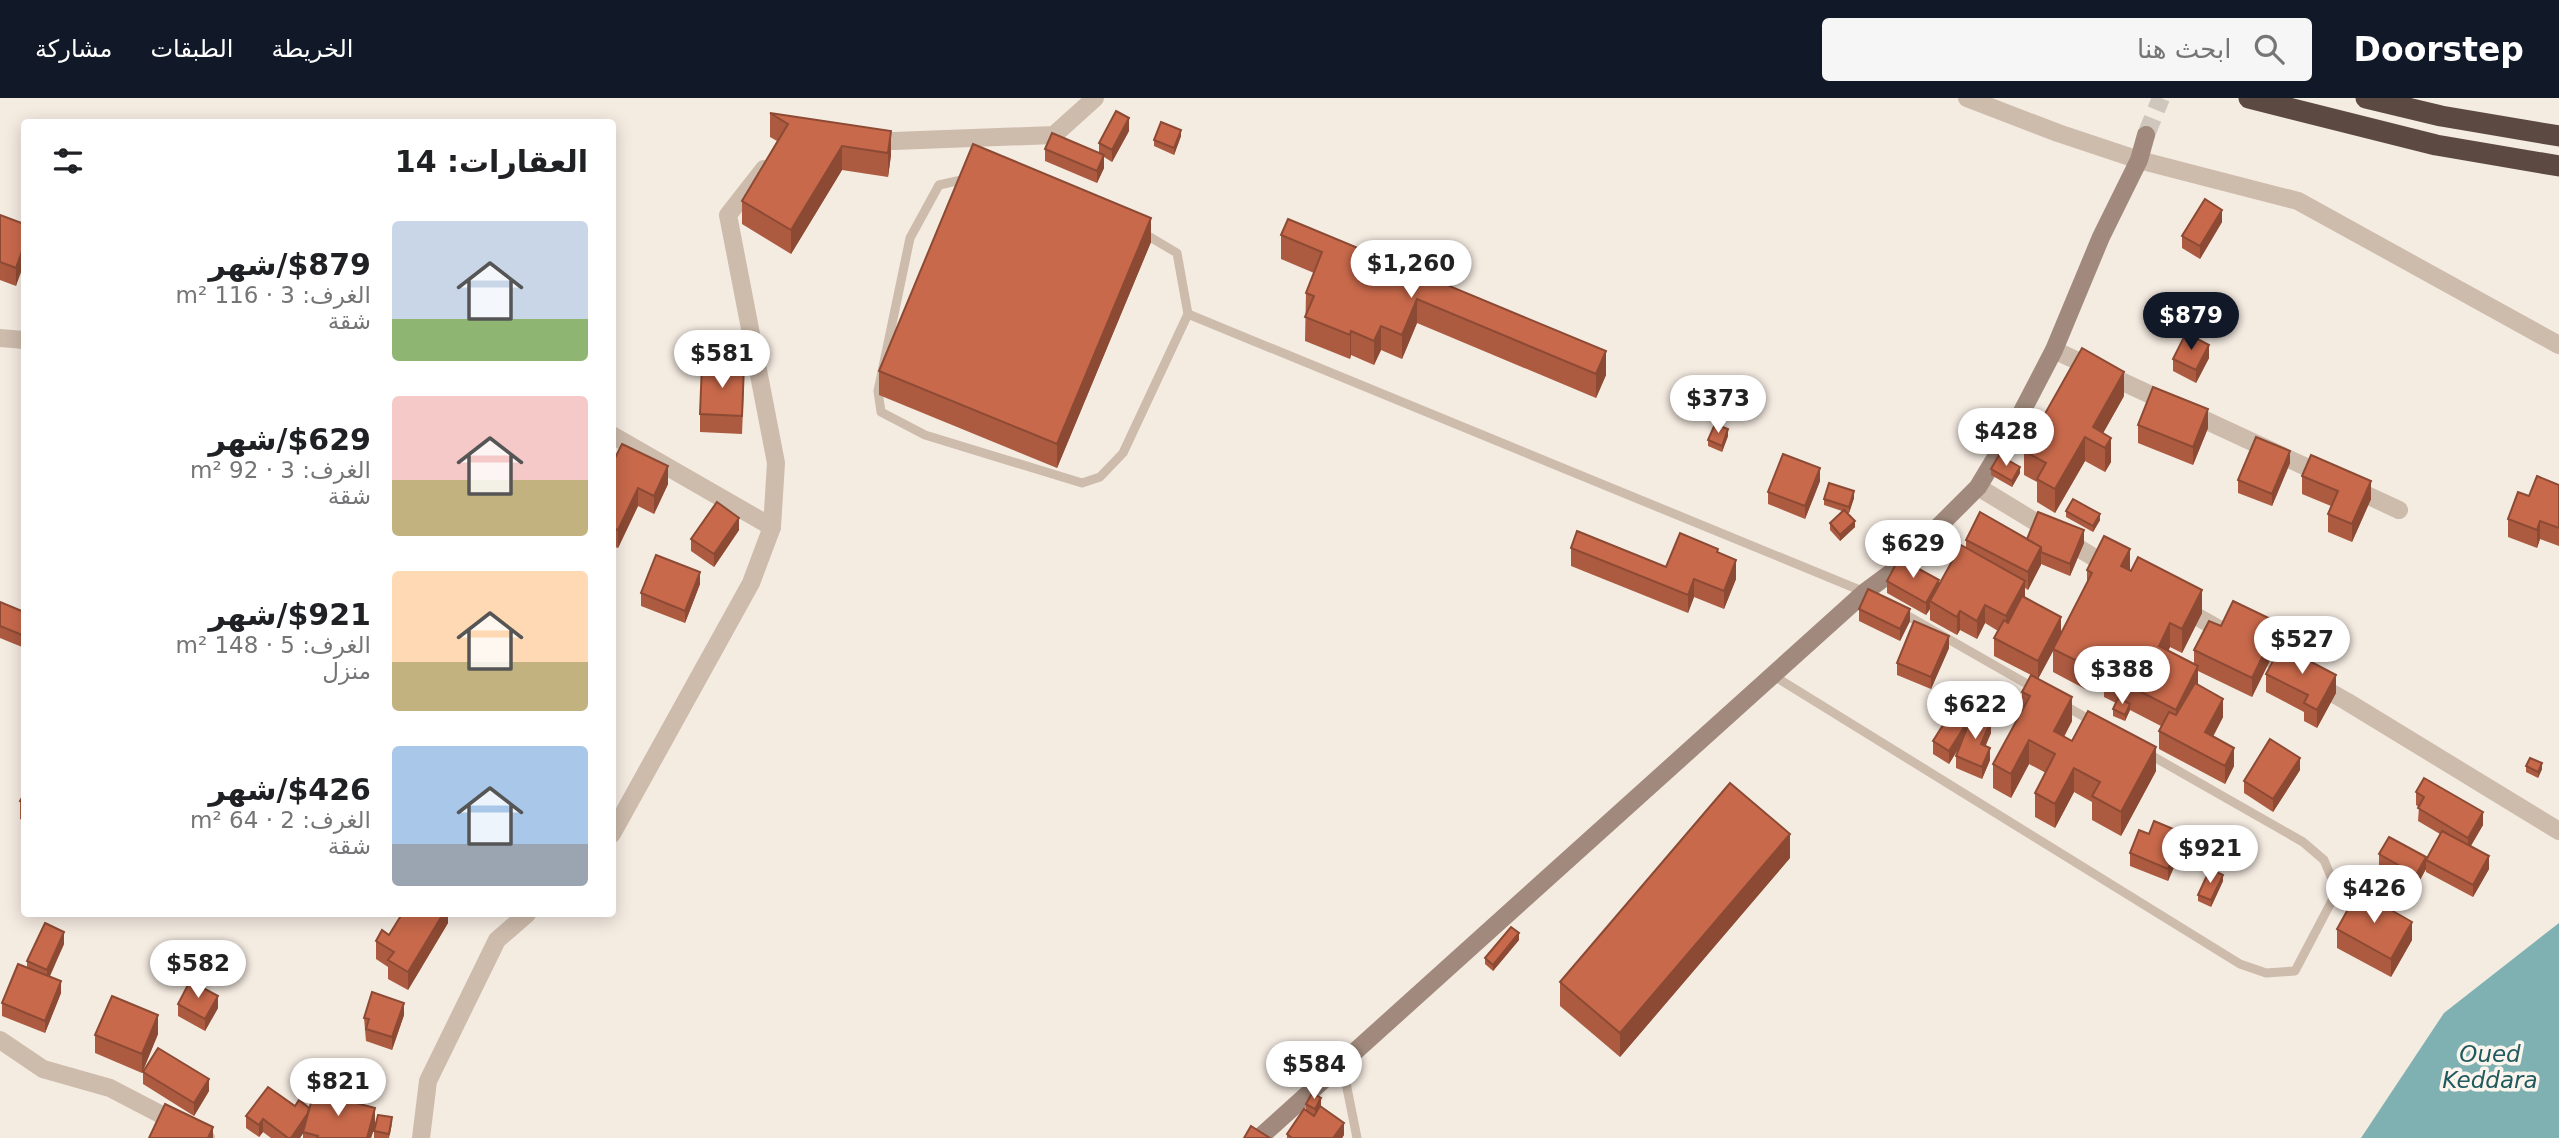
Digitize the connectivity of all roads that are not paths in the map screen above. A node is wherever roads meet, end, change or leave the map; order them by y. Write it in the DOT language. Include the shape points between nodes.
graph roads {
  1 [pos="1095,98"];
  2 [pos="1968,98"];
  3 [pos="2249,98"];
  4 [pos="2365,98"];
  5 [pos="2146,135"];
  6 [pos="2559,135"];
  7 [pos="851,142"];
  8 [pos="775,155"];
  9 [pos="2139,160"];
  10 [pos="2559,166"];
  11 [pos="1188,314"];
  12 [pos="0,338"];
  13 [pos="21,340"];
  14 [pos="2559,345"];
  15 [pos="2053,350"];
  16 [pos="616,437"];
  17 [pos="1978,487"];
  18 [pos="2399,510"];
  19 [pos="772,527"];
  20 [pos="2126,577"];
  21 [pos="1872,595"];
  22 [pos="2161,596"];
  23 [pos="1890,606"];
  24 [pos="1774,676"];
  25 [pos="2108,731"];
  26 [pos="2133,745"];
  27 [pos="616,827"];
  28 [pos="2559,831"];
  29 [pos="524,917"];
  30 [pos="0,1040"];
  31 [pos="1342,1063"];
  32 [pos="206,1138"];
  33 [pos="421,1138"];
  34 [pos="1259,1138"];
  35 [pos="1357,1138"];
  1 -- 7 [label="street" via="1054,135"];
  2 -- 9 [label="street"];
  3 -- 10 [label="highway" via="2436,145"];
  4 -- 6 [label="highway"];
  5 -- 9 [label="main road"];
  8 -- 19 [label="street" via="728,215 776,463"];
  9 -- 14 [label="street" via="2298,201"];
  9 -- 15 [label="main road"];
  11 -- 11 [label="lane" via="1123,453 1100,477 1082,483 925,435 881,412 878,391 910,238 939,185 993,173 1113,215 1177,253"];
  11 -- 21 [label="lane"];
  12 -- 13 [label="street"];
  15 -- 17 [label="main road"];
  15 -- 18 [label="street"];
  16 -- 19 [label="street"];
  17 -- 20 [label="street"];
  17 -- 21 [label="main road"];
  19 -- 27 [label="street" via="751,583"];
  21 -- 24 [label="main road"];
  22 -- 28 [label="street" via="2347,701"];
  23 -- 25 [label="lane"];
  24 -- 26 [label="lane" via="2240,964 2266,973 2295,971 2337,891 2324,860 2303,842"];
  24 -- 31 [label="main road"];
  29 -- 33 [label="street" via="497,940 428,1081"];
  30 -- 32 [label="street" via="43,1069 110,1088"];
  31 -- 34 [label="main road"];
  31 -- 35 [label="lane"];
}
